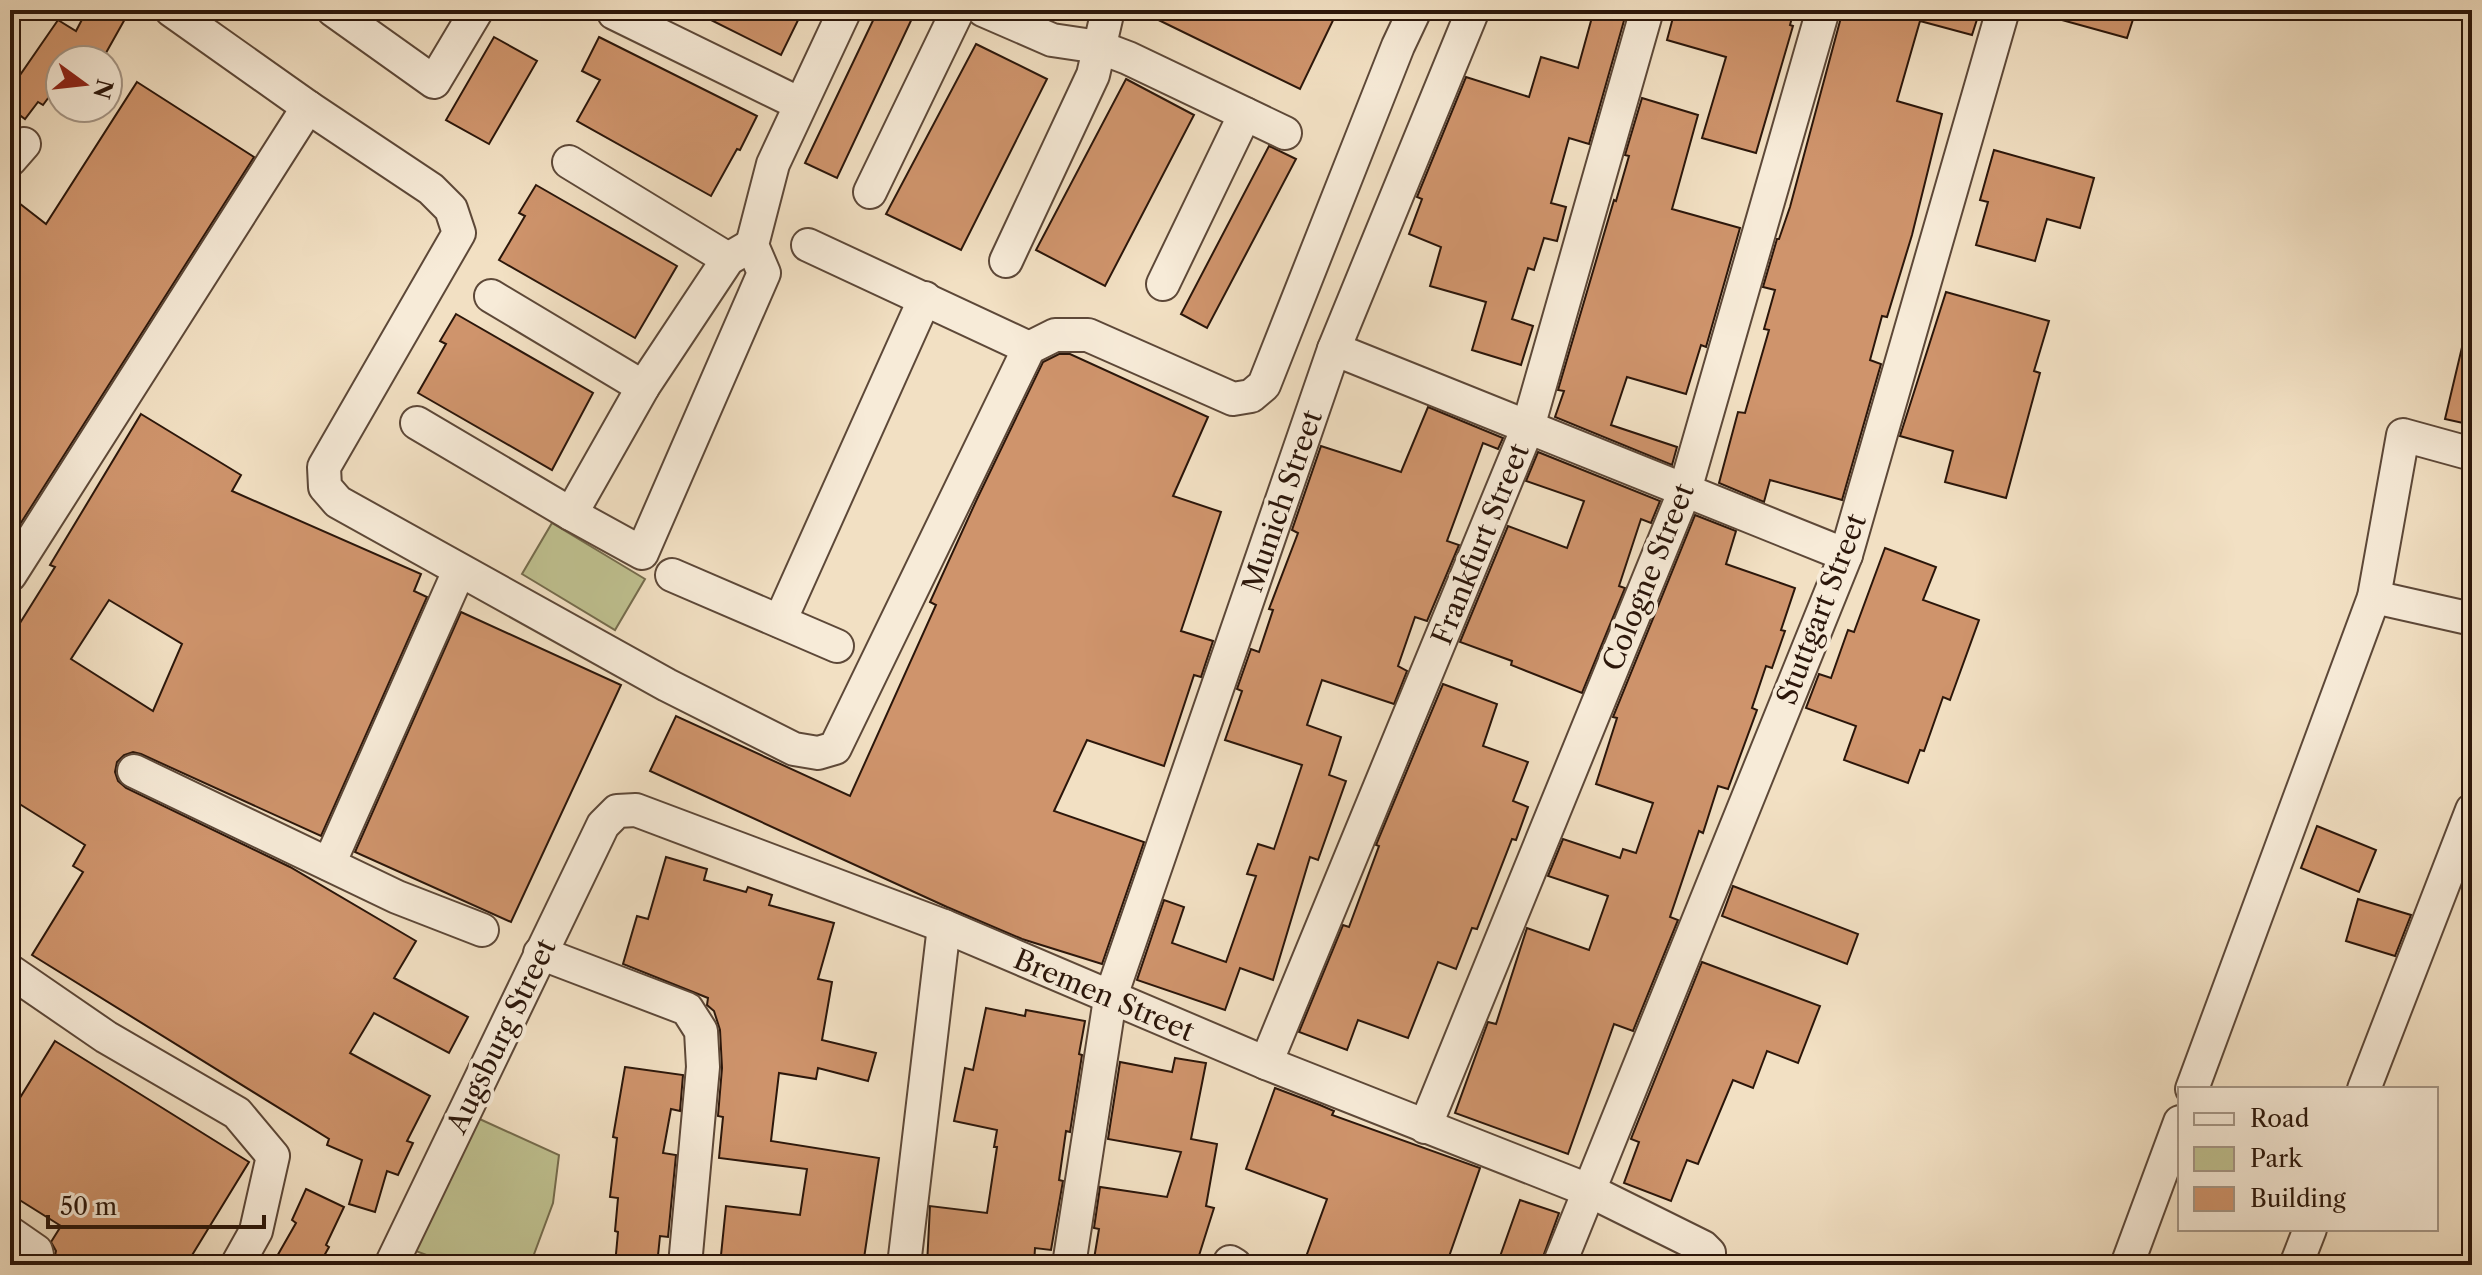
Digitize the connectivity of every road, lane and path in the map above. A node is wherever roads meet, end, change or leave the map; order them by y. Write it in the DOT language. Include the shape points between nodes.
graph roads {
  1 [pos="171,10"];
  2 [pos="333,10"];
  3 [pos="477,10"];
  4 [pos="845,10"];
  5 [pos="958,10"];
  6 [pos="983,10"];
  7 [pos="1108,10"];
  8 [pos="1415,10"];
  9 [pos="1473,10"];
  10 [pos="1647,10"];
  11 [pos="1823,10"];
  12 [pos="2003,10"];
  13 [pos="614,13"];
  14 [pos="1099,47"];
  15 [pos="800,104"];
  16 [pos="308,107"];
  17 [pos="1245,114"];
  18 [pos="1285,133"];
  19 [pos="569,162"];
  20 [pos="870,192"];
  21 [pos="808,245"];
  22 [pos="740,252"];
  23 [pos="1006,261"];
  24 [pos="1163,284"];
  25 [pos="491,296"];
  26 [pos="925,298"];
  27 [pos="1029,348"];
  28 [pos="1334,349"];
  29 [pos="643,387"];
  30 [pos="417,423"];
  31 [pos="1528,427"];
  32 [pos="2472,454"];
  33 [pos="1685,490"];
  34 [pos="571,514"];
  35 [pos="1846,555"];
  36 [pos="459,571"];
  37 [pos="10,575"];
  38 [pos="672,575"];
  39 [pos="2374,597"];
  40 [pos="2472,619"];
  41 [pos="780,621"];
  42 [pos="837,646"];
  43 [pos="134,771"];
  44 [pos="2472,810"];
  45 [pos="617,811"];
  46 [pos="329,864"];
  47 [pos="944,926"];
  48 [pos="482,930"];
  49 [pos="540,953"];
  50 [pos="10,971"];
  51 [pos="1110,999"];
  52 [pos="1266,1063"];
  53 [pos="2193,1087"];
  54 [pos="2365,1087"];
  55 [pos="1425,1127"];
  56 [pos="2178,1127"];
  57 [pos="1588,1190"];
  58 [pos="2309,1231"];
  59 [pos="10,1233"];
  60 [pos="31,1265"];
  61 [pos="237,1265"];
  62 [pos="391,1265"];
  63 [pos="685,1265"];
  64 [pos="904,1265"];
  65 [pos="1069,1265"];
  66 [pos="1559,1265"];
  67 [pos="1707,1265"];
  68 [pos="2127,1265"];
  69 [pos="2296,1265"];
  1 -- 16 [label="street"];
  2 -- 3 [label="street" via="434,82"];
  4 -- 15 [label="street"];
  5 -- 20 [label="street"];
  6 -- 14 [label="street" via="1052,40"];
  7 -- 14 [label="street"];
  8 -- 27 [label="street" via="1264,385 1251,396 1233,399 1088,335 1055,335"];
  9 -- 28 [label="street, Munich Street"];
  10 -- 31 [label="street, Frankfurt Street"];
  11 -- 33 [label="street, Cologne Street"];
  12 -- 35 [label="street, Stuttgart Street"];
  13 -- 15 [label="street"];
  14 -- 17 [label="street"];
  14 -- 23 [label="street" via="1093,75"];
  15 -- 22 [label="street"];
  16 -- 36 [label="street" via="431,189 451,209 459,233 324,467 325,487 338,502"];
  16 -- 37 [label="street"];
  17 -- 18 [label="street"];
  17 -- 24 [label="street"];
  19 -- 22 [label="street"];
  21 -- 26 [label="street"];
  22 -- 29 [label="street"];
  22 -- 34 [label="street" via="764,273 642,553"];
  25 -- 29 [label="street"];
  26 -- 27 [label="street"];
  26 -- 41 [label="street"];
  27 -- 36 [label="street" via="835,748 818,753 794,749"];
  28 -- 31 [label="street"];
  28 -- 51 [label="street, Munich Street"];
  29 -- 34 [label="street"];
  30 -- 34 [label="street"];
  31 -- 33 [label="street"];
  31 -- 52 [label="street, Frankfurt Street"];
  32 -- 39 [label="street" via="2403,435"];
  33 -- 35 [label="street"];
  33 -- 55 [label="street, Cologne Street"];
  35 -- 57 [label="street, Stuttgart Street"];
  36 -- 46 [label="street"];
  38 -- 41 [label="street"];
  39 -- 40 [label="street"];
  39 -- 53 [label="street"];
  41 -- 42 [label="street"];
  43 -- 46 [label="street"];
  44 -- 54 [label="street"];
  45 -- 47 [label="street, Bremen Street" via="636,810"];
  45 -- 49 [label="street, Augsburg Street" via="603,825"];
  46 -- 48 [label="street"];
  47 -- 51 [label="street, Bremen Street"];
  47 -- 64 [label="street"];
  49 -- 62 [label="street, Augsburg Street"];
  49 -- 63 [label="street" via="687,1009 701,1031 703,1067"];
  50 -- 61 [label="street" via="106,1037 237,1113 273,1156 256,1231"];
  51 -- 52 [label="street, Bremen Street"];
  51 -- 65 [label="street, Munich Street"];
  52 -- 55 [label="street, Bremen Street"];
  55 -- 57 [label="street, Bremen Street"];
  56 -- 68 [label="street"];
  57 -- 66 [label="street, Stuttgart Street"];
  57 -- 67 [label="street, Bremen Street" via="1703,1247 1709,1253"];
  58 -- 69 [label="street"];
  59 -- 60 [label="street" via="36,1251"];
}
